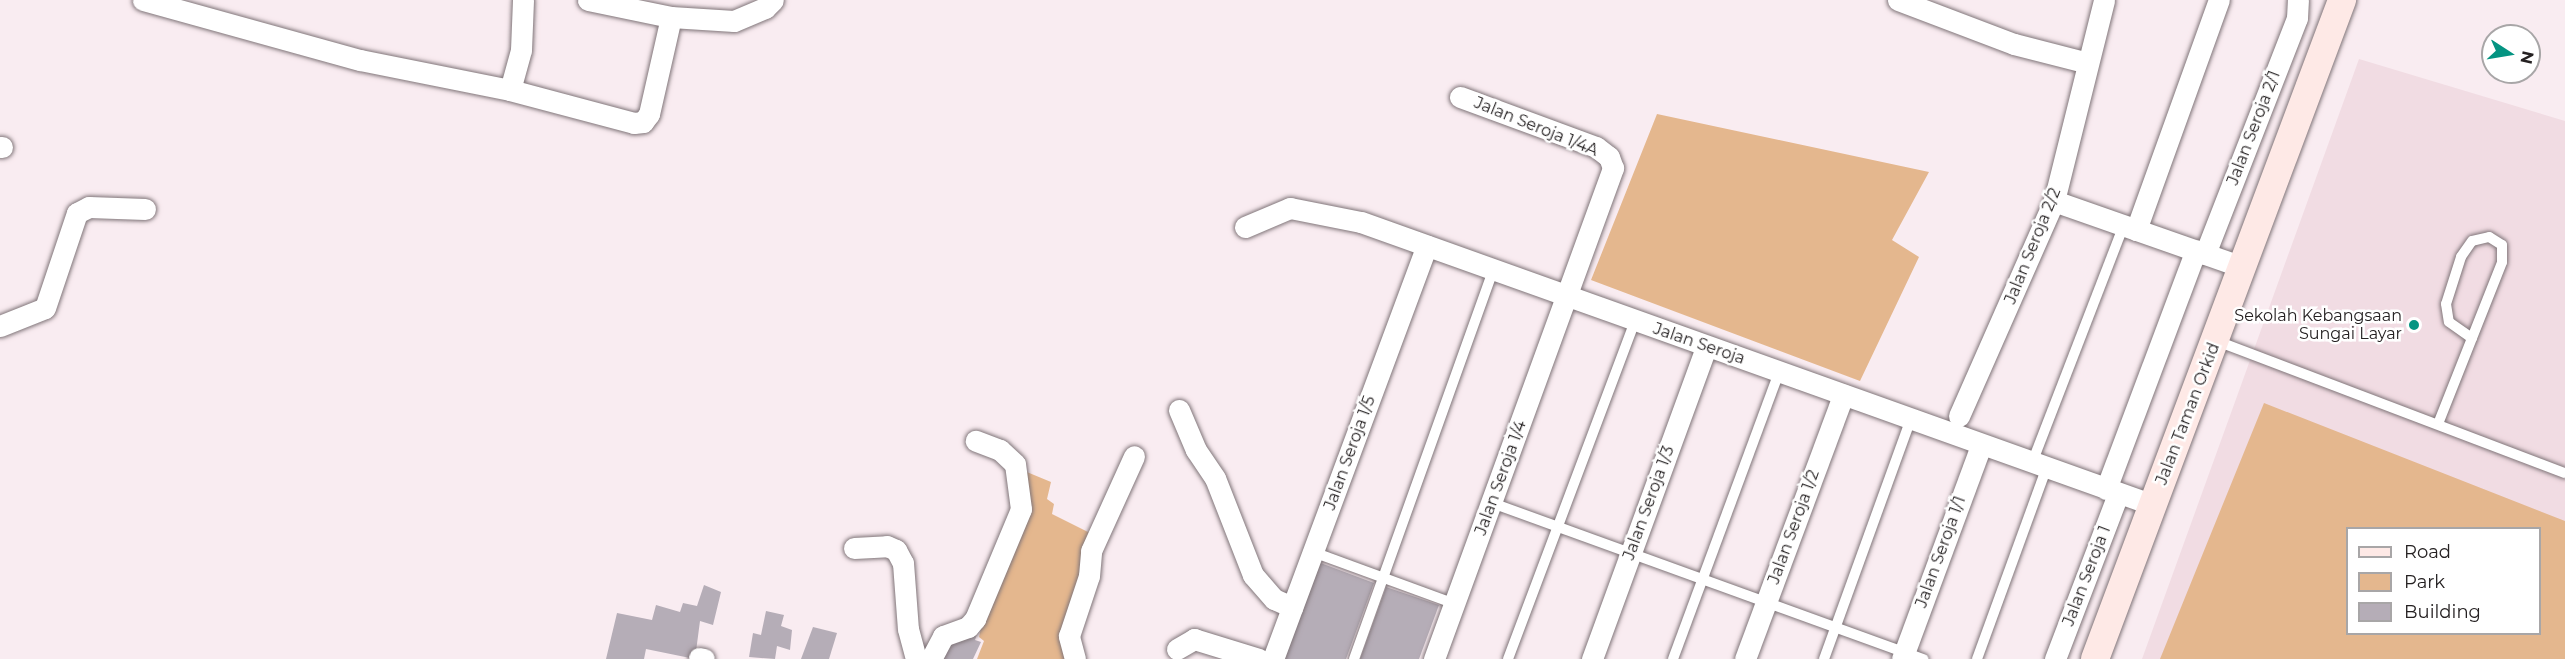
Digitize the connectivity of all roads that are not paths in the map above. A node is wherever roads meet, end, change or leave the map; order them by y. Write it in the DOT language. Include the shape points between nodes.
graph roads {
  1 [pos="143,0"];
  2 [pos="523,0"];
  3 [pos="588,0"];
  4 [pos="773,0"];
  5 [pos="1898,0"];
  6 [pos="2104,0"];
  7 [pos="2219,0"];
  8 [pos="2298,0"];
  9 [pos="2342,0"];
  10 [pos="671,17"];
  11 [pos="2088,63"];
  12 [pos="510,90"];
  13 [pos="1460,97"];
  14 [pos="2054,201"];
  15 [pos="145,209"];
  16 [pos="1245,227"];
  17 [pos="2130,228"];
  18 [pos="1427,246"];
  19 [pos="2200,252"];
  20 [pos="2242,267"];
  21 [pos="1493,270"];
  22 [pos="1568,296"];
  23 [pos="1635,322"];
  24 [pos="0,326"];
  25 [pos="2472,338"];
  26 [pos="2217,341"];
  27 [pos="1706,346"];
  28 [pos="1779,372"];
  29 [pos="1843,395"];
  30 [pos="1179,410"];
  31 [pos="1959,416"];
  32 [pos="1911,420"];
  33 [pos="2438,424"];
  34 [pos="975,441"];
  35 [pos="1980,445"];
  36 [pos="1134,456"];
  37 [pos="2039,466"];
  38 [pos="2565,473"];
  39 [pos="2112,492"];
  40 [pos="1492,503"];
  41 [pos="2153,505"];
  42 [pos="1560,527"];
  43 [pos="854,548"];
  44 [pos="1313,552"];
  45 [pos="1631,553"];
  46 [pos="1383,578"];
  47 [pos="1702,579"];
  48 [pos="1766,602"];
  49 [pos="1455,604"];
  50 [pos="1292,607"];
  51 [pos="1836,627"];
  52 [pos="1177,649"];
  53 [pos="1903,655"];
  54 [pos="916,659"];
  55 [pos="931,659"];
  56 [pos="1075,659"];
  57 [pos="1259,659"];
  58 [pos="1273,659"];
  59 [pos="1354,659"];
  60 [pos="1434,659"];
  61 [pos="1508,659"];
  62 [pos="1592,659"];
  63 [pos="1673,659"];
  64 [pos="1745,659"];
  65 [pos="1824,659"];
  66 [pos="1924,659"];
  67 [pos="1977,659"];
  68 [pos="2055,659"];
  69 [pos="2095,659"];
  1 -- 12 [label="street" via="360,60"];
  2 -- 12 [label="street" via="520,50"];
  3 -- 10 [label="street"];
  4 -- 10 [label="street" via="750,15 728,22"];
  5 -- 11 [label="street" via="2027,49"];
  6 -- 11 [label="street, Jalan Seroja 2/2"];
  7 -- 17 [label="street"];
  8 -- 19 [label="street, Jalan Seroja 2/1" via="2297,18"];
  9 -- 20 [label="main road, Jalan Taman Orkid"];
  10 -- 12 [label="street" via="649,114 643,122 634,123"];
  11 -- 14 [label="street, Jalan Seroja 2/2"];
  13 -- 22 [label="street, Jalan Seroja 1/4A" via="1596,147 1609,157 1613,168 1610,181"];
  14 -- 17 [label="street"];
  14 -- 31 [label="street, Jalan Seroja 2/2"];
  15 -- 24 [label="street" via="89,207 77,213 45,308"];
  16 -- 18 [label="street, Jalan Seroja" via="1279,211 1298,208 1360,222"];
  17 -- 19 [label="street"];
  17 -- 37 [label="lane"];
  18 -- 21 [label="street, Jalan Seroja"];
  18 -- 44 [label="street, Jalan Seroja 1/5"];
  19 -- 20 [label="street"];
  19 -- 39 [label="street, Jalan Seroja 2/1"];
  20 -- 26 [label="main road, Jalan Taman Orkid"];
  21 -- 22 [label="street, Jalan Seroja"];
  21 -- 46 [label="lane"];
  22 -- 23 [label="street, Jalan Seroja"];
  22 -- 40 [label="street, Jalan Seroja 1/4"];
  23 -- 27 [label="street, Jalan Seroja"];
  23 -- 42 [label="lane"];
  25 -- 25 [label="lane" via="2502,262 2502,245 2489,237 2472,241 2461,257 2446,304 2449,322"];
  25 -- 33 [label="lane"];
  26 -- 33 [label="lane"];
  26 -- 41 [label="main road, Jalan Taman Orkid"];
  27 -- 28 [label="street, Jalan Seroja"];
  27 -- 45 [label="street, Jalan Seroja 1/3"];
  28 -- 29 [label="street, Jalan Seroja"];
  28 -- 47 [label="lane"];
  29 -- 32 [label="street, Jalan Seroja"];
  29 -- 48 [label="street, Jalan Seroja 1/2"];
  30 -- 50 [label="street" via="1196,450 1215,478 1253,575 1274,599"];
  32 -- 35 [label="street, Jalan Seroja"];
  32 -- 51 [label="lane"];
  33 -- 38 [label="lane"];
  34 -- 55 [label="street" via="1000,450 1015,464 1021,509 975,619 968,627 943,636"];
  35 -- 37 [label="street, Jalan Seroja"];
  35 -- 53 [label="street, Jalan Seroja 1/1"];
  36 -- 56 [label="street" via="1091,551 1089,576 1069,636"];
  37 -- 39 [label="street, Jalan Seroja"];
  37 -- 67 [label="lane"];
  39 -- 41 [label="street, Jalan Seroja"];
  39 -- 68 [label="street, Jalan Seroja 1"];
  40 -- 42 [label="lane"];
  40 -- 49 [label="street, Jalan Seroja 1/4"];
  41 -- 69 [label="main road, Jalan Taman Orkid"];
  42 -- 45 [label="lane"];
  42 -- 61 [label="lane"];
  43 -- 54 [label="street" via="887,546 896,550 903,563 908,629"];
  44 -- 46 [label="lane"];
  44 -- 50 [label="street, Jalan Seroja 1/5"];
  45 -- 47 [label="lane"];
  45 -- 62 [label="street, Jalan Seroja 1/3"];
  46 -- 49 [label="lane"];
  46 -- 59 [label="lane"];
  47 -- 48 [label="lane"];
  47 -- 63 [label="lane"];
  48 -- 51 [label="lane"];
  48 -- 64 [label="street, Jalan Seroja 1/2"];
  49 -- 60 [label="street, Jalan Seroja 1/4"];
  50 -- 58 [label="street, Jalan Seroja 1/5"];
  51 -- 53 [label="lane"];
  51 -- 65 [label="lane"];
  52 -- 57 [label="street" via="1194,639"];
  53 -- 66 [label="lane"];
}
